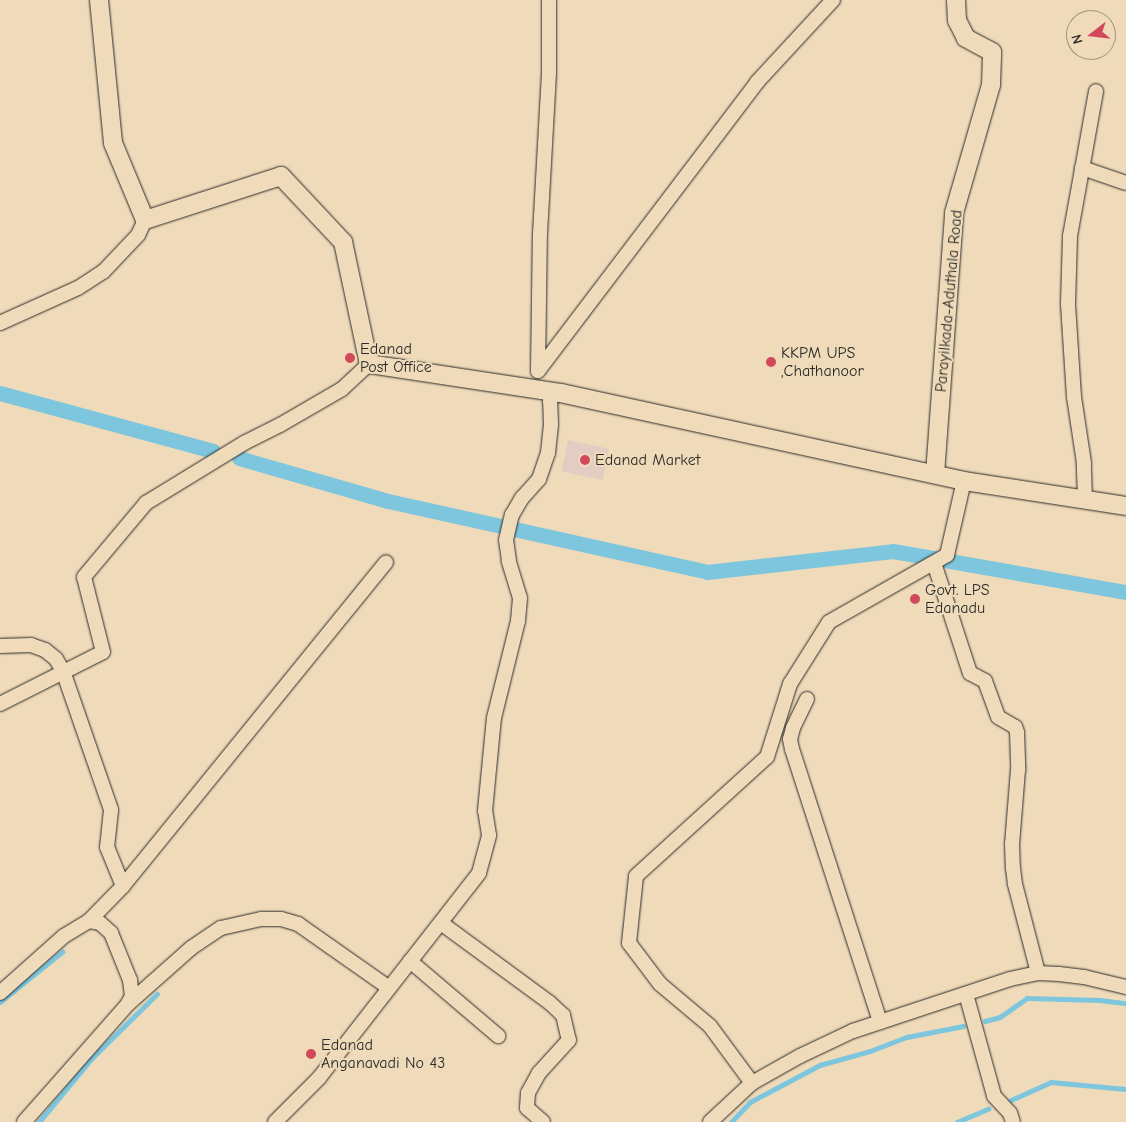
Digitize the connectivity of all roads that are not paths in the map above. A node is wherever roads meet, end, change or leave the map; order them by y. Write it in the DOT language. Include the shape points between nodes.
graph roads {
  1 [pos="100,0"];
  2 [pos="549,0"];
  3 [pos="833,0"];
  4 [pos="956,0"];
  5 [pos="1096,91"];
  6 [pos="1082,168"];
  7 [pos="1126,183"];
  8 [pos="145,220"];
  9 [pos="0,323"];
  10 [pos="369,364"];
  11 [pos="538,371"];
  12 [pos="546,390"];
  13 [pos="935,474"];
  14 [pos="964,481"];
  15 [pos="1085,499"];
  16 [pos="1126,506"];
  17 [pos="386,562"];
  18 [pos="934,563"];
  19 [pos="0,646"];
  20 [pos="63,671"];
  21 [pos="806,699"];
  22 [pos="0,704"];
  23 [pos="123,886"];
  24 [pos="89,922"];
  25 [pos="441,923"];
  26 [pos="410,961"];
  27 [pos="1038,973"];
  28 [pos="1126,987"];
  29 [pos="389,988"];
  30 [pos="0,993"];
  31 [pos="966,994"];
  32 [pos="128,1004"];
  33 [pos="880,1022"];
  34 [pos="498,1036"];
  35 [pos="752,1083"];
  36 [pos="24,1122"];
  37 [pos="275,1122"];
  38 [pos="543,1122"];
  39 [pos="710,1122"];
  40 [pos="1013,1122"];
  1 -- 8 [label="street" via="113,143"];
  2 -- 11 [label="street"];
  3 -- 11 [label="street" via="757,82"];
  4 -- 13 [label="street, Parayilkada-Aduthala Road" via="957,20 966,38 992,52 992,76 954,213"];
  5 -- 6 [label="street"];
  6 -- 7 [label="street"];
  6 -- 15 [label="street" via="1070,236 1068,304"];
  8 -- 9 [label="street" via="138,235 103,272 78,288"];
  8 -- 10 [label="street" via="281,176 344,242"];
  10 -- 12 [label="street"];
  10 -- 20 [label="street" via="342,389 244,443 146,503 84,577 103,652"];
  11 -- 12 [label="street"];
  12 -- 13 [label="street"];
  12 -- 25 [label="street" via="552,426 548,452 539,480 522,498 509,522 506,540 520,598 518,622 494,718 485,811 489,835 479,873"];
  13 -- 14 [label="street"];
  14 -- 15 [label="street"];
  14 -- 18 [label="street" via="947,555"];
  15 -- 16 [label="street"];
  17 -- 23 [label="street"];
  18 -- 27 [label="street" via="970,672 985,681 998,717 1015,727 1017,732 1013,868"];
  18 -- 35 [label="street" via="829,622 790,684 767,757 636,876 629,943 660,984 710,1026"];
  19 -- 20 [label="street" via="31,645 45,650 56,658"];
  20 -- 22 [label="street"];
  20 -- 23 [label="street" via="111,810 107,848"];
  21 -- 33 [label="street" via="793,728 792,750"];
  23 -- 24 [label="street"];
  24 -- 30 [label="street" via="64,936"];
  24 -- 32 [label="street" via="100,923 112,933 130,980 132,996"];
  25 -- 26 [label="street"];
  25 -- 38 [label="street" via="563,1015 569,1040 539,1073 528,1093 527,1108"];
  26 -- 29 [label="street"];
  26 -- 34 [label="street"];
  27 -- 28 [label="street"];
  27 -- 31 [label="street"];
  29 -- 32 [label="street" via="298,924 281,919 261,919 221,928 191,948"];
  29 -- 37 [label="street" via="319,1078"];
  31 -- 33 [label="street"];
  31 -- 40 [label="street" via="994,1096 1010,1113"];
  32 -- 36 [label="street"];
  33 -- 35 [label="street" via="800,1056"];
  35 -- 39 [label="street"];
}
